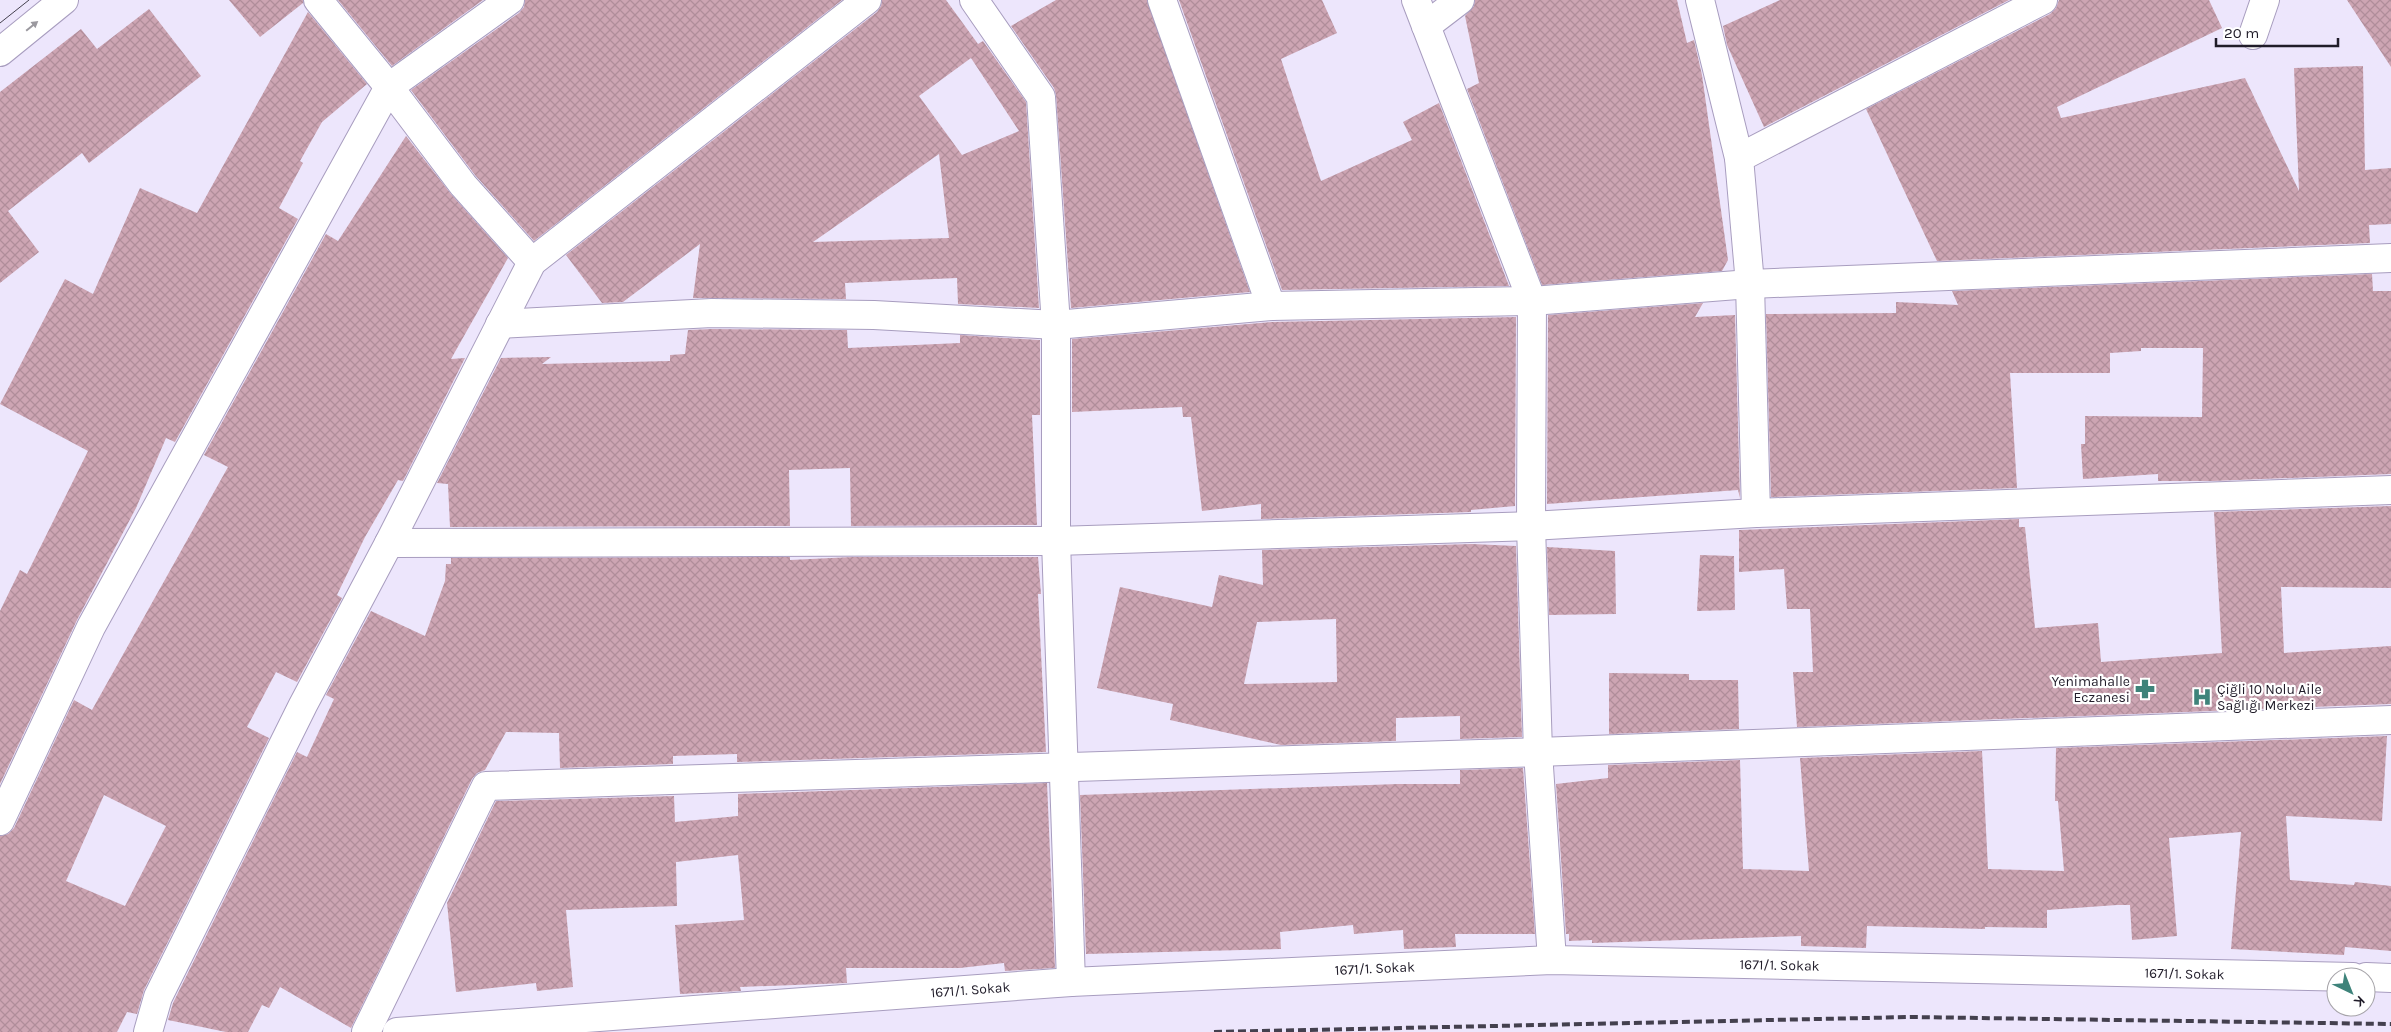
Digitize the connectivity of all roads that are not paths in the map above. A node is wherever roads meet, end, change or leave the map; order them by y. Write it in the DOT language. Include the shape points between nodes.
graph roads {
  1 [pos="64,0"];
  2 [pos="318,0"];
  3 [pos="510,0"];
  4 [pos="867,0"];
  5 [pos="974,0"];
  6 [pos="1162,0"];
  7 [pos="1416,0"];
  8 [pos="1460,0"];
  9 [pos="1700,0"];
  10 [pos="2043,0"];
  11 [pos="2265,0"];
  12 [pos="1426,26"];
  13 [pos="2253,35"];
  14 [pos="0,52"];
  15 [pos="389,87"];
  16 [pos="1739,158"];
  17 [pos="2391,258"];
  18 [pos="532,262"];
  19 [pos="1750,284"];
  20 [pos="1532,301"];
  21 [pos="1271,306"];
  22 [pos="500,324"];
  23 [pos="1056,325"];
  24 [pos="2391,490"];
  25 [pos="1756,513"];
  26 [pos="1531,526"];
  27 [pos="1056,541"];
  28 [pos="389,543"];
  29 [pos="2391,720"];
  30 [pos="1538,752"];
  31 [pos="1065,769"];
  32 [pos="0,822"];
  33 [pos="1552,960"];
  34 [pos="2326,976"];
  35 [pos="2376,977"];
  36 [pos="2391,978"];
  37 [pos="1071,982"];
  38 [pos="148,1032"];
  39 [pos="366,1032"];
  40 [pos="398,1032"];
  14 -- 1 [label="street, one-way"];
  2 -- 15 [label="street"];
  3 -- 15 [label="street"];
  4 -- 18 [label="street"];
  5 -- 23 [label="street" via="1041,97"];
  6 -- 21 [label="street"];
  7 -- 12 [label="street"];
  8 -- 12 [label="street"];
  9 -- 16 [label="street"];
  10 -- 16 [label="street"];
  11 -- 13 [label="street"];
  12 -- 20 [label="street"];
  15 -- 18 [label="street" via="464,185"];
  15 -- 32 [label="street" via="91,626"];
  16 -- 19 [label="street"];
  17 -- 19 [label="street"];
  18 -- 22 [label="street"];
  19 -- 20 [label="street"];
  19 -- 25 [label="street"];
  20 -- 21 [label="street"];
  20 -- 26 [label="street"];
  21 -- 23 [label="street"];
  22 -- 23 [label="street" via="722,313 874,315"];
  22 -- 28 [label="street"];
  23 -- 27 [label="street"];
  24 -- 25 [label="street"];
  25 -- 26 [label="street"];
  26 -- 27 [label="street"];
  26 -- 30 [label="street"];
  27 -- 28 [label="street"];
  27 -- 31 [label="street"];
  28 -- 38 [label="street" via="303,705 158,997"];
  29 -- 30 [label="street"];
  30 -- 31 [label="street"];
  30 -- 33 [label="street"];
  31 -- 37 [label="street"];
  31 -- 39 [label="street" via="486,786"];
  33 -- 34 [label="street, 1671/1. Sokak"];
  33 -- 37 [label="street, 1671/1. Sokak"];
  35 -- 36 [label="street"];
  37 -- 40 [label="street, 1671/1. Sokak"];
}
